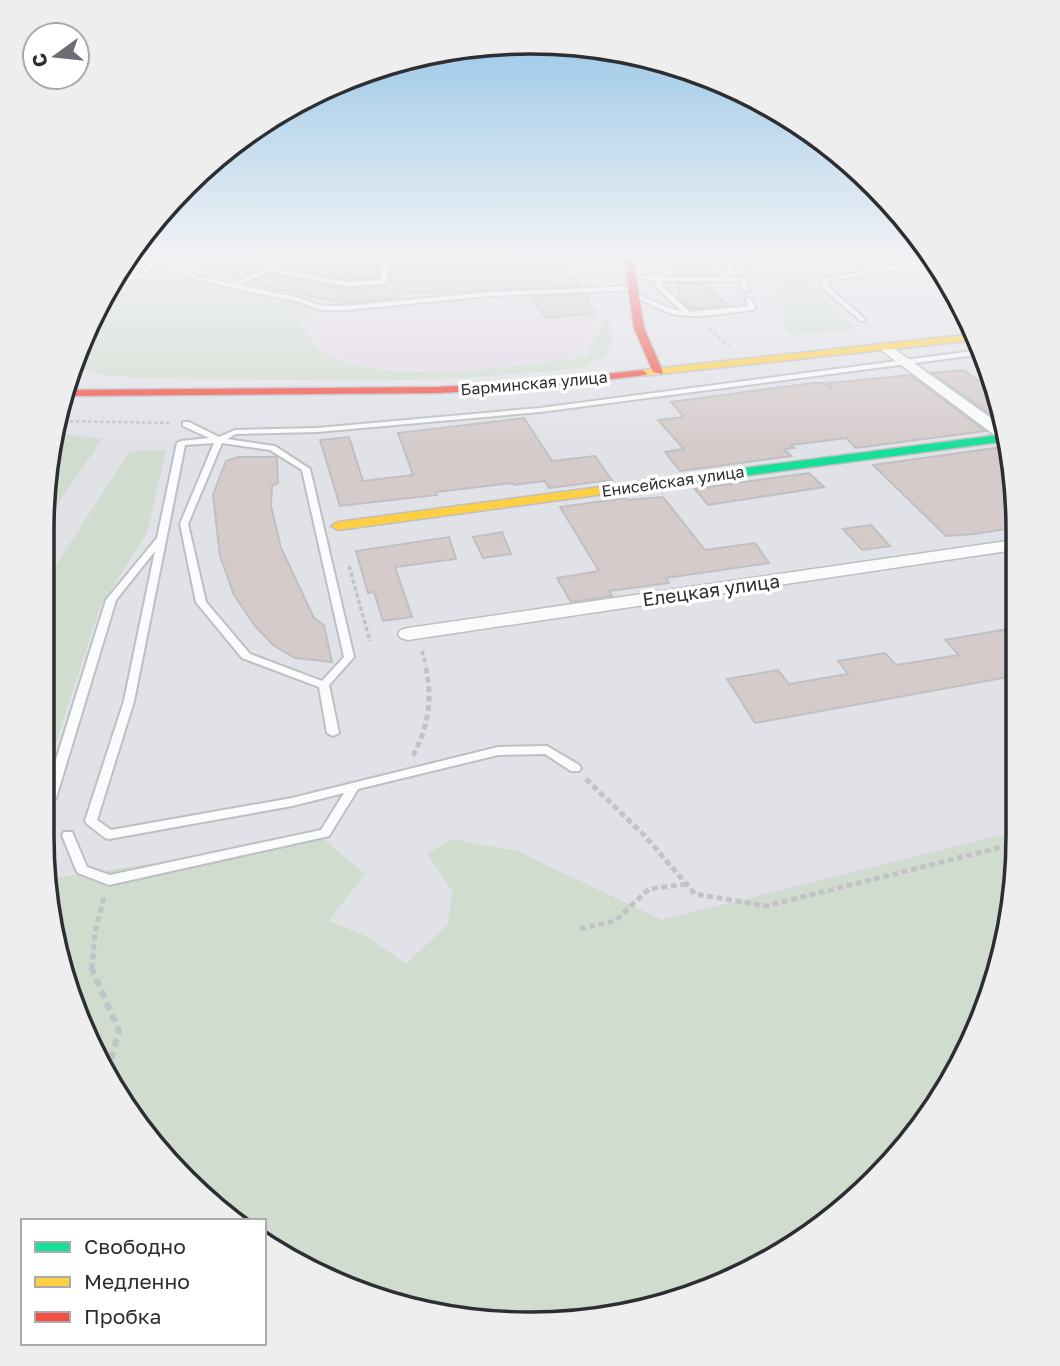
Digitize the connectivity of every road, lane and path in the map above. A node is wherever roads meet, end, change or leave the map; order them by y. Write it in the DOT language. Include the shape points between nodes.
graph roads {
  1 [pos="638,322"];
  2 [pos="965,338"];
  3 [pos="886,347"];
  4 [pos="972,353"];
  5 [pos="905,362"];
  6 [pos="658,372"];
  7 [pos="75,391"];
  8 [pos="67,421"];
  9 [pos="186,424"];
  10 [pos="995,428"];
  11 [pos="997,438"];
  12 [pos="219,440"];
  13 [pos="338,526"];
  14 [pos="161,538"];
  15 [pos="1006,546"];
  16 [pos="412,633"];
  17 [pos="324,685"];
  18 [pos="333,733"];
  19 [pos="575,768"];
  20 [pos="403,775"];
  21 [pos="54,785"];
  22 [pos="354,787"];
  23 [pos="68,835"];
  24 [pos="1006,847"];
  25 [pos="109,880"];
  26 [pos="687,884"];
  27 [pos="580,929"];
  28 [pos="111,1060"];
  1 -- 6 [label="main road"];
  2 -- 3 [label="main road, Барминская улица"];
  3 -- 5 [label="street"];
  3 -- 6 [label="main road, Барминская улица"];
  4 -- 5 [label="lane"];
  5 -- 10 [label="street"];
  5 -- 12 [label="lane" via="540,410 317,430 235,432"];
  6 -- 7 [label="main road, Барминская улица" via="438,390"];
  8 -- 9 [label="path"];
  9 -- 12 [label="lane"];
  11 -- 13 [label="main road, Енисейская улица"];
  12 -- 14 [label="lane" via="181,443"];
  12 -- 17 [label="lane" via="184,524 201,602 246,656"];
  12 -- 17 [label="lane" via="272,448 306,468 349,657"];
  14 -- 21 [label="lane" via="111,600"];
  14 -- 22 [label="lane" via="129,701 91,821 109,835"];
  15 -- 16 [label="street, Елецкая улица"];
  16 -- 20 [label="path" via="432,690 427,731"];
  17 -- 18 [label="lane"];
  19 -- 20 [label="lane" via="547,750 498,751"];
  19 -- 26 [label="path"];
  20 -- 22 [label="lane"];
  22 -- 25 [label="lane" via="325,833"];
  23 -- 25 [label="lane" via="82,870"];
  24 -- 26 [label="path" via="766,906 695,894"];
  25 -- 28 [label="path" via="91,966 119,1031"];
  26 -- 27 [label="path" via="649,889 615,921"];
}
